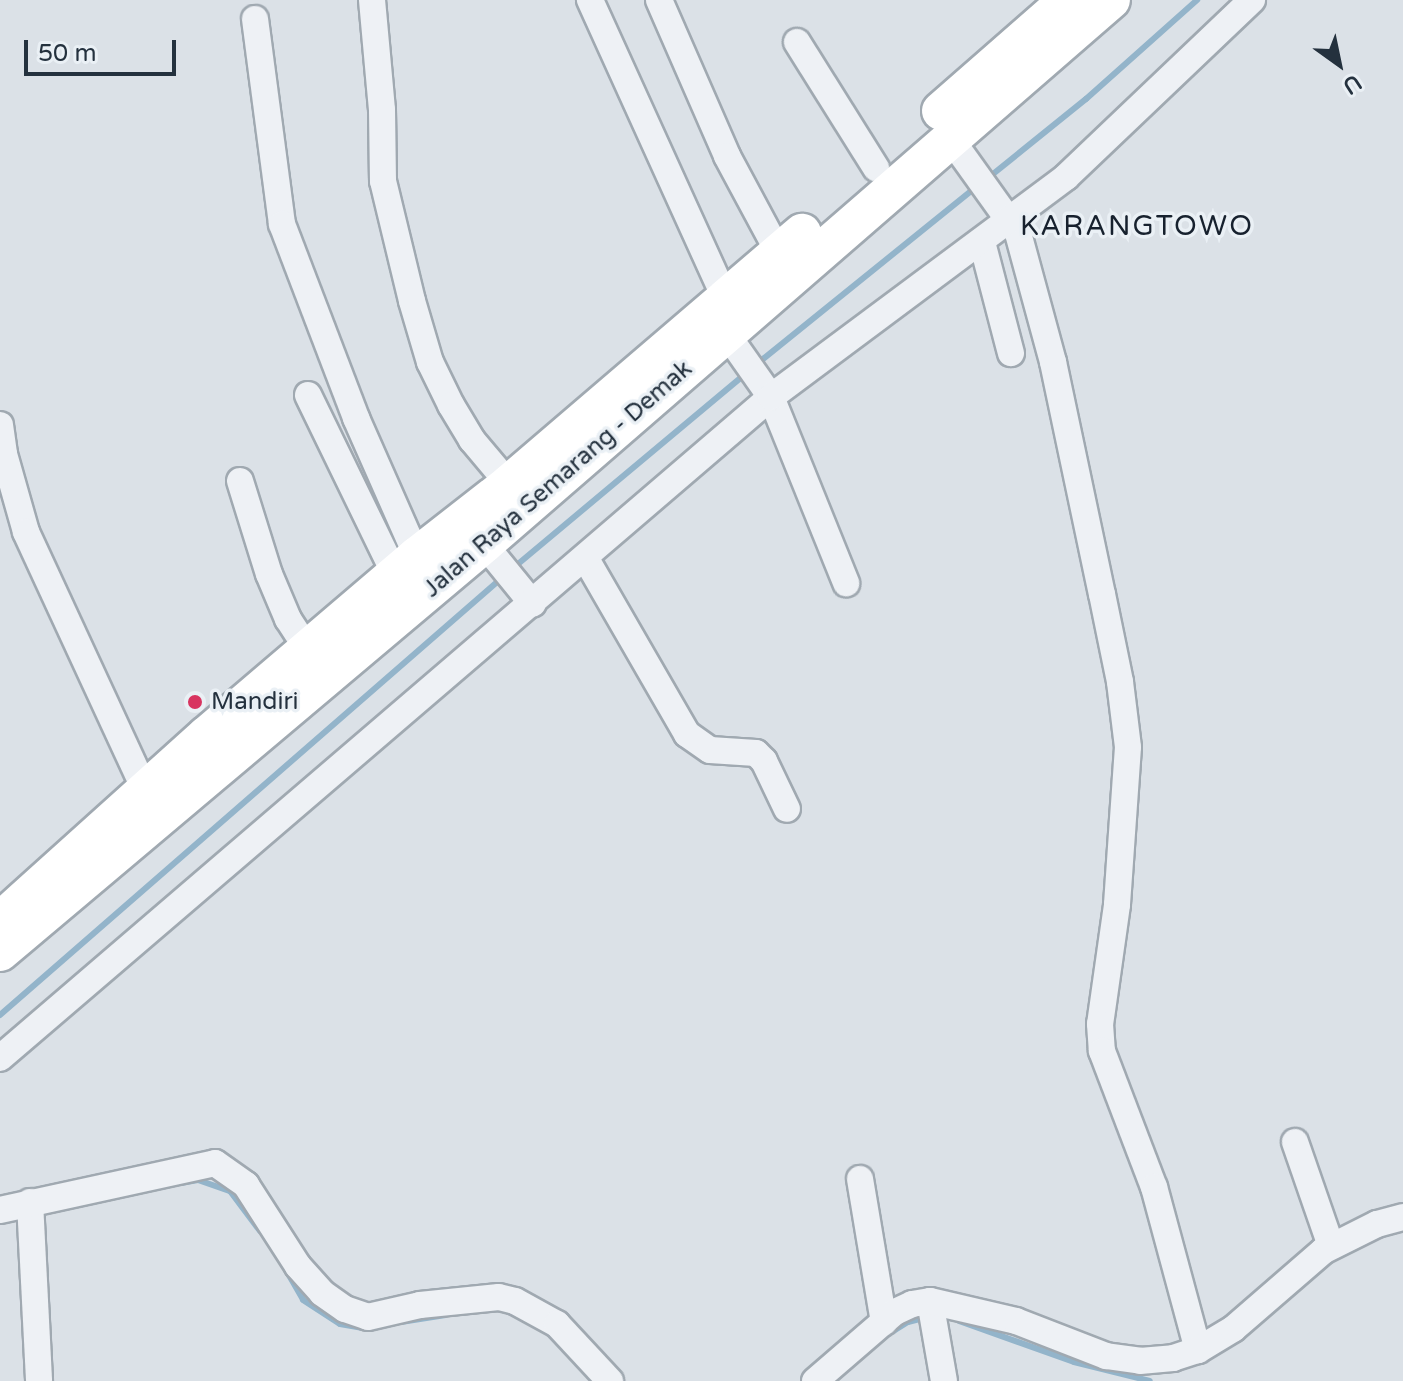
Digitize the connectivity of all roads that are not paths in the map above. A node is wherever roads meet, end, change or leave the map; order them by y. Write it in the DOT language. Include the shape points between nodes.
graph roads {
  1 [pos="372,0"];
  2 [pos="590,0"];
  3 [pos="659,0"];
  4 [pos="1068,0"];
  5 [pos="1111,0"];
  6 [pos="1252,0"];
  7 [pos="255,19"];
  8 [pos="797,42"];
  9 [pos="960,153"];
  10 [pos="876,168"];
  11 [pos="1001,212"];
  12 [pos="982,242"];
  13 [pos="779,253"];
  14 [pos="729,324"];
  15 [pos="1011,353"];
  16 [pos="769,394"];
  17 [pos="308,395"];
  18 [pos="628,399"];
  19 [pos="0,425"];
  20 [pos="2,455"];
  21 [pos="240,481"];
  22 [pos="509,484"];
  23 [pos="487,548"];
  24 [pos="586,559"];
  25 [pos="406,565"];
  26 [pos="846,583"];
  27 [pos="529,600"];
  28 [pos="309,651"];
  29 [pos="146,792"];
  30 [pos="787,809"];
  31 [pos="0,921"];
  32 [pos="0,952"];
  33 [pos="0,1058"];
  34 [pos="1295,1142"];
  35 [pos="860,1179"];
  36 [pos="30,1202"];
  37 [pos="0,1210"];
  38 [pos="1403,1217"];
  39 [pos="1331,1246"];
  40 [pos="930,1301"];
  41 [pos="884,1322"];
  42 [pos="1198,1350"];
  43 [pos="39,1381"];
  44 [pos="610,1381"];
  45 [pos="815,1381"];
  46 [pos="944,1381"];
  1 -- 22 [label="street" via="383,181 412,301 430,362 451,405"];
  2 -- 14 [label="street"];
  3 -- 13 [label="street" via="727,156"];
  4 -- 10 [label="highway, Jalan Raya Semarang - Demak"];
  5 -- 9 [label="highway, Jalan Raya Semarang - Demak"];
  6 -- 11 [label="street" via="1066,177"];
  7 -- 25 [label="street" via="282,224"];
  8 -- 10 [label="street"];
  9 -- 11 [label="street"];
  9 -- 14 [label="highway, Jalan Raya Semarang - Demak"];
  10 -- 13 [label="highway, Jalan Raya Semarang - Demak"];
  11 -- 12 [label="street"];
  11 -- 42 [label="street" via="1018,233 1053,362 1127,734 1127,804 1100,1024 1102,1051 1154,1187"];
  12 -- 15 [label="street"];
  12 -- 16 [label="street"];
  13 -- 14 [label="highway, Jalan Raya Semarang - Demak"];
  14 -- 16 [label="street"];
  14 -- 18 [label="highway, Jalan Raya Semarang - Demak"];
  16 -- 24 [label="street"];
  16 -- 26 [label="street"];
  17 -- 25 [label="street"];
  18 -- 22 [label="highway, Jalan Raya Semarang - Demak"];
  18 -- 23 [label="highway, Jalan Raya Semarang - Demak"];
  19 -- 20 [label="street"];
  20 -- 29 [label="street" via="26,532"];
  21 -- 28 [label="street" via="269,574"];
  22 -- 25 [label="highway, Jalan Raya Semarang - Demak"];
  23 -- 27 [label="street"];
  23 -- 32 [label="highway, Jalan Raya Semarang - Demak"];
  24 -- 27 [label="street"];
  24 -- 30 [label="street" via="687,734 710,750 756,753"];
  25 -- 28 [label="highway, Jalan Raya Semarang - Demak"];
  27 -- 33 [label="street"];
  28 -- 29 [label="highway, Jalan Raya Semarang - Demak"];
  29 -- 31 [label="highway, Jalan Raya Semarang - Demak"];
  34 -- 39 [label="street"];
  35 -- 41 [label="street"];
  36 -- 37 [label="street"];
  36 -- 43 [label="street"];
  36 -- 44 [label="street" via="215,1163 246,1185 298,1266 345,1309 368,1317 420,1305 499,1297 515,1301 557,1324"];
  38 -- 39 [label="street"];
  39 -- 42 [label="street" via="1233,1329"];
  40 -- 41 [label="street" via="903,1307"];
  40 -- 42 [label="street" via="1016,1321 1123,1360 1156,1360"];
  40 -- 46 [label="street"];
  41 -- 45 [label="street"];
}
